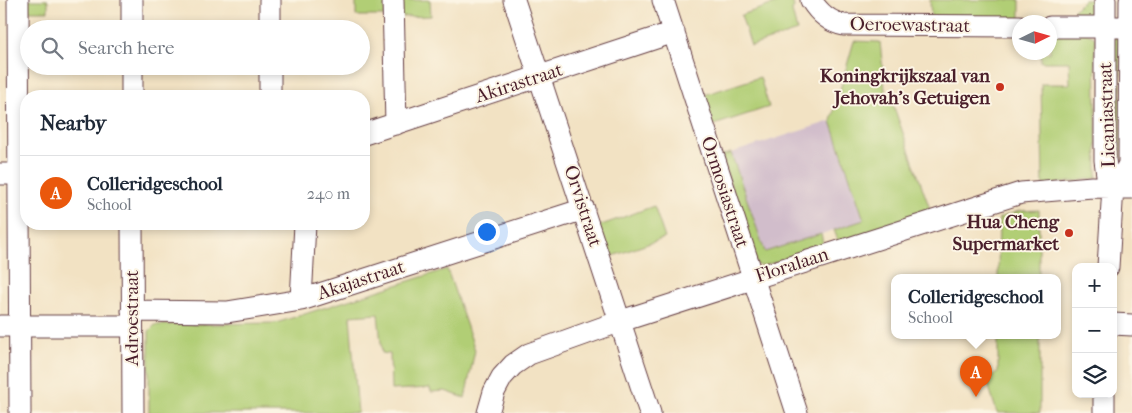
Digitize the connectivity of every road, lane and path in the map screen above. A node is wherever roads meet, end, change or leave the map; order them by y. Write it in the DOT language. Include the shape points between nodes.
graph roads {
  1 [pos="18,0"];
  2 [pos="132,0"];
  3 [pos="270,0"];
  4 [pos="393,0"];
  5 [pos="514,0"];
  6 [pos="663,0"];
  7 [pos="811,0"];
  8 [pos="1105,0"];
  9 [pos="1130,0"];
  10 [pos="132,20"];
  11 [pos="270,20"];
  12 [pos="1012,26"];
  13 [pos="1057,26"];
  14 [pos="1105,27"];
  15 [pos="1131,27"];
  16 [pos="674,32"];
  17 [pos="132,75"];
  18 [pos="270,75"];
  19 [pos="540,76"];
  20 [pos="132,90"];
  21 [pos="270,90"];
  22 [pos="396,124"];
  23 [pos="370,132"];
  24 [pos="15,174"];
  25 [pos="1122,188"];
  26 [pos="584,210"];
  27 [pos="132,230"];
  28 [pos="305,230"];
  29 [pos="1109,263"];
  30 [pos="753,278"];
  31 [pos="301,300"];
  32 [pos="132,318"];
  33 [pos="621,321"];
  34 [pos="1117,324"];
  35 [pos="1132,324"];
  36 [pos="10,326"];
  37 [pos="1104,398"];
  38 [pos="20,413"];
  39 [pos="133,413"];
  40 [pos="488,413"];
  41 [pos="650,413"];
  42 [pos="797,413"];
  43 [pos="1104,413"];
  1 -- 24 [label="street"];
  2 -- 10 [label="street"];
  3 -- 11 [label="street"];
  4 -- 22 [label="street"];
  5 -- 19 [label="street, Orvistraat"];
  6 -- 16 [label="street, Ormosiastraat"];
  7 -- 12 [label="street, Oeroewastraat" via="825,17 844,25"];
  8 -- 14 [label="street, Licaniastraat"];
  9 -- 15 [label="street, Licaniastraat"];
  13 -- 14 [label="street"];
  14 -- 15 [label="street"];
  14 -- 25 [label="street, Licaniastraat" via="1105,160 1107,174"];
  15 -- 25 [label="street, Licaniastraat" via="1129,164 1122,177"];
  16 -- 19 [label="street, Akirastraat"];
  16 -- 30 [label="street, Ormosiastraat"];
  17 -- 20 [label="street"];
  18 -- 21 [label="street"];
  19 -- 22 [label="street, Akirastraat"];
  19 -- 26 [label="street, Orvistraat"];
  22 -- 23 [label="street, Akirastraat"];
  24 -- 36 [label="street"];
  25 -- 29 [label="street"];
  25 -- 30 [label="street, Floralaan" via="1021,193"];
  26 -- 31 [label="street, Akajastraat"];
  26 -- 33 [label="street, Orvistraat"];
  27 -- 32 [label="street, Adroestraat"];
  28 -- 31 [label="street"];
  30 -- 33 [label="street, Floralaan"];
  30 -- 42 [label="street, Ormosiastraat"];
  31 -- 32 [label="street, Akajastraat" via="227,312"];
  32 -- 36 [label="street, Akajastraat"];
  32 -- 39 [label="street, Adroestraat"];
  33 -- 40 [label="street, Floralaan" via="529,354 513,365 494,392"];
  33 -- 41 [label="street, Orvistraat"];
  34 -- 35 [label="street"];
  36 -- 38 [label="street"];
  37 -- 43 [label="street"];
}
